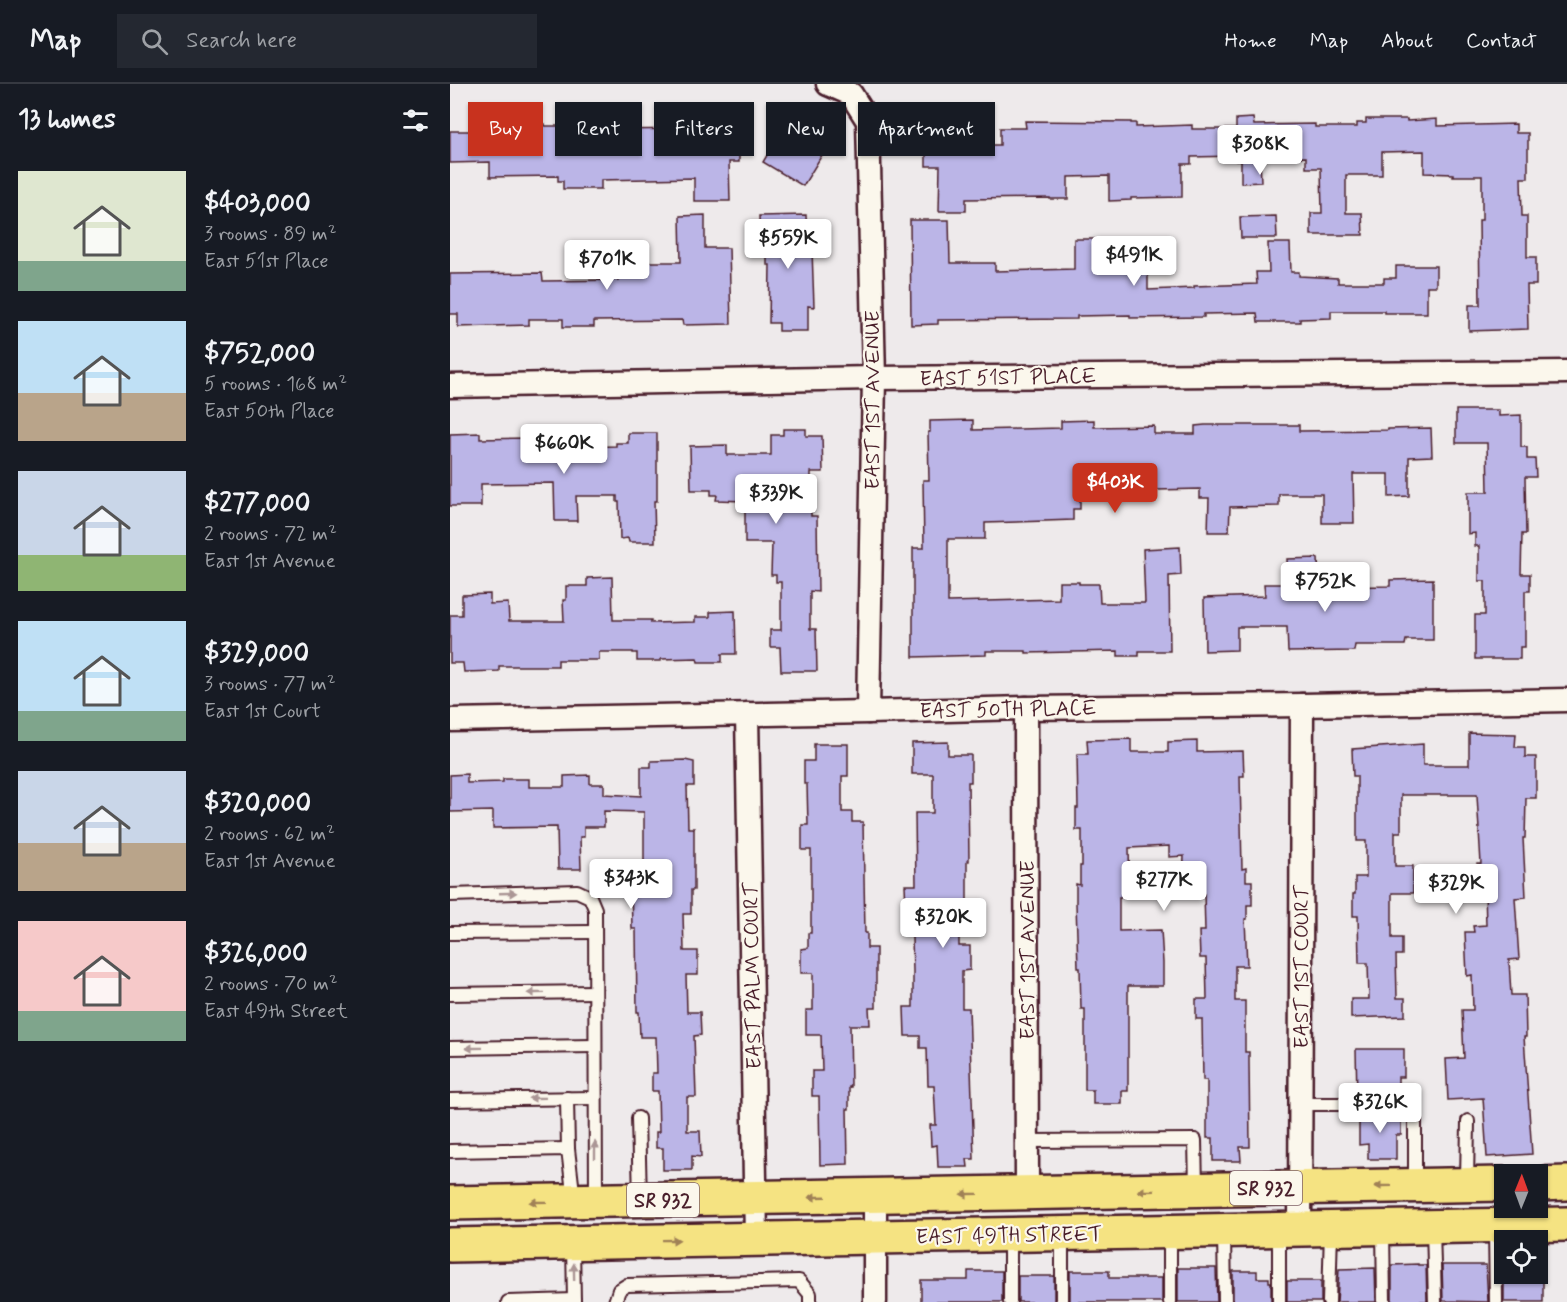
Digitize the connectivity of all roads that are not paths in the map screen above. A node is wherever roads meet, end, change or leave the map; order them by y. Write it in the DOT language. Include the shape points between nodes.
graph roads {
  1 [pos="828,84"];
  2 [pos="1567,372"];
  3 [pos="874,378"];
  4 [pos="450,386"];
  5 [pos="1567,700"];
  6 [pos="1302,705"];
  7 [pos="1026,708"];
  8 [pos="868,712"];
  9 [pos="747,714"];
  10 [pos="450,720"];
  11 [pos="450,895"];
  12 [pos="594,932"];
  13 [pos="450,933"];
  14 [pos="595,992"];
  15 [pos="450,994"];
  16 [pos="595,1046"];
  17 [pos="450,1048"];
  18 [pos="567,1098"];
  19 [pos="595,1098"];
  20 [pos="450,1100"];
  21 [pos="1301,1104"];
  22 [pos="638,1118"];
  23 [pos="1468,1121"];
  24 [pos="1027,1141"];
  25 [pos="568,1149"];
  26 [pos="450,1151"];
  27 [pos="1467,1184"];
  28 [pos="1494,1184"];
  29 [pos="1548,1184"];
  30 [pos="1567,1184"];
  31 [pos="1415,1185"];
  32 [pos="1301,1187"];
  33 [pos="1196,1190"];
  34 [pos="1028,1193"];
  35 [pos="875,1196"];
  36 [pos="756,1199"];
  37 [pos="640,1201"];
  38 [pos="585,1202"];
  39 [pos="450,1203"];
  40 [pos="1567,1224"];
  41 [pos="1495,1226"];
  42 [pos="1433,1227"];
  43 [pos="1383,1228"];
  44 [pos="1303,1229"];
  45 [pos="1224,1231"];
  46 [pos="1170,1232"];
  47 [pos="1062,1234"];
  48 [pos="1010,1235"];
  49 [pos="874,1237"];
  50 [pos="756,1239"];
  51 [pos="573,1242"];
  52 [pos="450,1245"];
  53 [pos="574,1301"];
  54 [pos="508,1302"];
  55 [pos="615,1302"];
  56 [pos="810,1302"];
  57 [pos="875,1302"];
  58 [pos="1010,1302"];
  59 [pos="1062,1302"];
  60 [pos="1170,1302"];
  61 [pos="1225,1302"];
  62 [pos="1279,1302"];
  63 [pos="1329,1302"];
  64 [pos="1384,1302"];
  65 [pos="1436,1302"];
  66 [pos="1496,1302"];
  1 -- 3 [label="street, EAST 1ST AVENUE" via="851,94 868,121"];
  2 -- 3 [label="street, EAST 51ST PLACE"];
  3 -- 4 [label="street, EAST 51ST PLACE"];
  3 -- 8 [label="street, EAST 1ST AVENUE"];
  5 -- 6 [label="street, EAST 50TH PLACE"];
  6 -- 7 [label="street, EAST 50TH PLACE"];
  6 -- 21 [label="street, EAST 1ST COURT"];
  7 -- 8 [label="street, EAST 50TH PLACE"];
  7 -- 24 [label="street, EAST 1ST AVENUE"];
  8 -- 9 [label="street, EAST 50TH PLACE"];
  9 -- 10 [label="street, EAST 50TH PLACE"];
  9 -- 36 [label="street, EAST PALM COURT"];
  11 -- 12 [label="lane, one-way" via="577,891 591,897"];
  12 -- 13 [label="lane"];
  12 -- 14 [label="lane"];
  14 -- 15 [label="lane, one-way"];
  14 -- 16 [label="lane"];
  16 -- 17 [label="lane, one-way"];
  16 -- 19 [label="lane"];
  18 -- 19 [label="lane"];
  18 -- 20 [label="lane, one-way"];
  18 -- 25 [label="lane"];
  38 -- 19 [label="lane, one-way"];
  21 -- 31 [label="lane" via="1414,1104"];
  21 -- 32 [label="street, EAST 1ST COURT"];
  22 -- 37 [label="lane"];
  23 -- 27 [label="lane"];
  24 -- 33 [label="lane" via="1195,1140"];
  24 -- 34 [label="street, EAST 1ST AVENUE"];
  25 -- 26 [label="lane"];
  25 -- 38 [label="lane"];
  27 -- 28 [label="main road, EAST 49TH STREET / SR 932"];
  27 -- 31 [label="main road, EAST 49TH STREET / SR 932"];
  29 -- 30 [label="main road"];
  31 -- 32 [label="main road, EAST 49TH STREET / SR 932, one-way"];
  32 -- 33 [label="main road, EAST 49TH STREET / SR 932"];
  32 -- 44 [label="street, EAST 1ST COURT"];
  33 -- 34 [label="main road, EAST 49TH STREET / SR 932, one-way"];
  34 -- 35 [label="main road, EAST 49TH STREET / SR 932, one-way"];
  35 -- 36 [label="main road, EAST 49TH STREET / SR 932, one-way"];
  35 -- 49 [label="street"];
  36 -- 37 [label="main road, EAST 49TH STREET / SR 932"];
  36 -- 50 [label="street, EAST PALM COURT"];
  37 -- 38 [label="main road, EAST 49TH STREET / SR 932"];
  38 -- 39 [label="main road, EAST 49TH STREET / SR 932, one-way"];
  40 -- 41 [label="main road, EAST 49TH STREET / SR 932"];
  41 -- 42 [label="main road, EAST 49TH STREET / SR 932"];
  41 -- 66 [label="lane"];
  42 -- 43 [label="main road, EAST 49TH STREET / SR 932"];
  42 -- 65 [label="lane"];
  43 -- 44 [label="main road, EAST 49TH STREET / SR 932"];
  43 -- 64 [label="lane"];
  44 -- 45 [label="main road, EAST 49TH STREET / SR 932"];
  44 -- 62 [label="lane"];
  44 -- 63 [label="lane"];
  45 -- 46 [label="main road, EAST 49TH STREET / SR 932"];
  45 -- 61 [label="lane"];
  46 -- 47 [label="main road, EAST 49TH STREET / SR 932"];
  46 -- 60 [label="lane"];
  47 -- 48 [label="main road, EAST 49TH STREET / SR 932"];
  47 -- 59 [label="lane"];
  48 -- 49 [label="main road, EAST 49TH STREET / SR 932"];
  48 -- 58 [label="lane"];
  49 -- 50 [label="main road, EAST 49TH STREET / SR 932"];
  49 -- 57 [label="street"];
  51 -- 50 [label="main road, EAST 49TH STREET / SR 932, one-way"];
  51 -- 52 [label="main road, EAST 49TH STREET / SR 932"];
  53 -- 51 [label="lane, one-way"];
  53 -- 54 [label="lane"];
  55 -- 56 [label="lane" via="619,1290 627,1285 799,1281 810,1294"];
}
